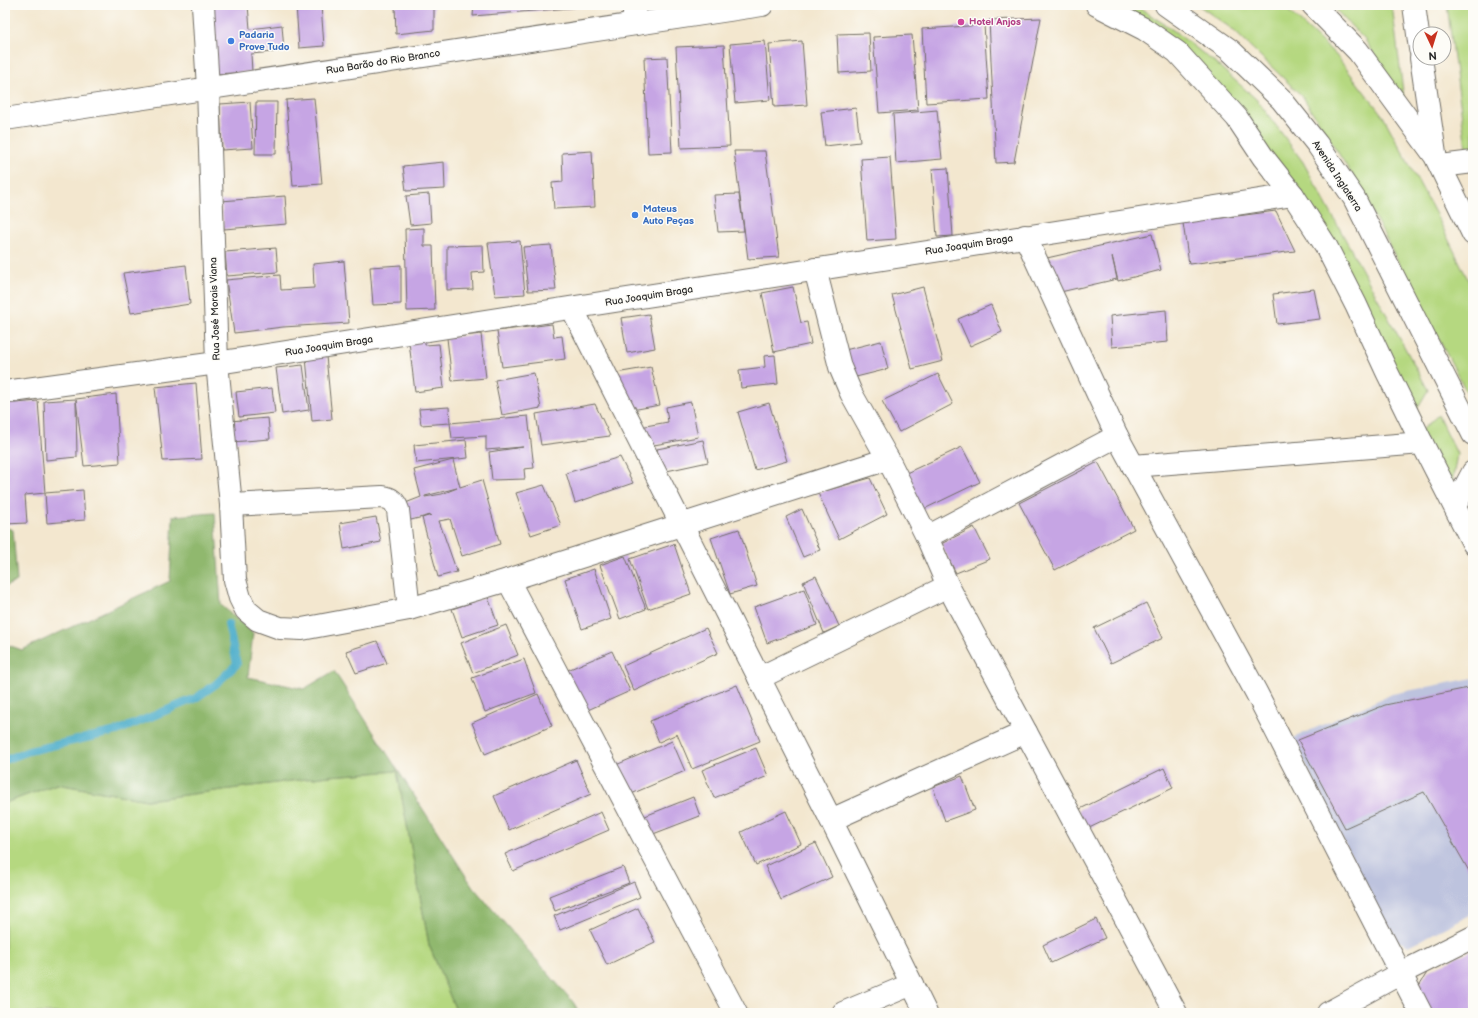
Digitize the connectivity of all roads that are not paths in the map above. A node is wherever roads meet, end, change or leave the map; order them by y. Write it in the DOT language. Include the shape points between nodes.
graph roads {
  1 [pos="203,5"];
  2 [pos="762,5"];
  3 [pos="1097,5"];
  4 [pos="1166,5"];
  5 [pos="1313,5"];
  6 [pos="1414,5"];
  7 [pos="634,15"];
  8 [pos="1417,26"];
  9 [pos="1422,66"];
  10 [pos="208,88"];
  11 [pos="5,119"];
  12 [pos="1438,161"];
  13 [pos="1473,162"];
  14 [pos="1293,195"];
  15 [pos="1473,234"];
  16 [pos="1025,236"];
  17 [pos="815,269"];
  18 [pos="572,308"];
  19 [pos="217,363"];
  20 [pos="5,392"];
  21 [pos="1473,434"];
  22 [pos="1117,436"];
  23 [pos="1422,443"];
  24 [pos="888,459"];
  25 [pos="1133,466"];
  26 [pos="1473,472"];
  27 [pos="231,505"];
  28 [pos="1455,506"];
  29 [pos="682,525"];
  30 [pos="927,537"];
  31 [pos="1473,543"];
  32 [pos="508,580"];
  33 [pos="948,586"];
  34 [pos="410,609"];
  35 [pos="759,678"];
  36 [pos="1026,732"];
  37 [pos="831,820"];
  38 [pos="1473,937"];
  39 [pos="1401,973"];
  40 [pos="912,984"];
  41 [pos="736,1013"];
  42 [pos="843,1013"];
  43 [pos="926,1013"];
  44 [pos="1176,1013"];
  45 [pos="1328,1013"];
  46 [pos="1421,1013"];
  1 -- 10 [label="street, Rua José Morais Viana"];
  2 -- 7 [label="street, Rua Barão do Rio Branco"];
  3 -- 14 [label="street" via="1144,29 1177,52 1237,118"];
  4 -- 21 [label="street, Avenida Inglaterra" via="1230,50 1281,99 1317,144 1354,198"];
  5 -- 12 [label="street" via="1358,50"];
  6 -- 8 [label="street"];
  7 -- 10 [label="street, Rua Barão do Rio Branco"];
  9 -- 12 [label="street"];
  10 -- 11 [label="street, Rua Barão do Rio Branco"];
  10 -- 19 [label="street, Rua José Morais Viana"];
  12 -- 13 [label="street"];
  12 -- 15 [label="street"];
  14 -- 16 [label="street, Rua Joaquim Braga"];
  14 -- 23 [label="street" via="1326,246"];
  16 -- 17 [label="street, Rua Joaquim Braga"];
  16 -- 22 [label="street"];
  17 -- 18 [label="street, Rua Joaquim Braga"];
  17 -- 24 [label="street" via="840,367 851,393"];
  18 -- 19 [label="street, Rua Joaquim Braga"];
  18 -- 29 [label="street"];
  19 -- 20 [label="street, Rua Joaquim Braga"];
  19 -- 27 [label="street, Rua José Morais Viana"];
  22 -- 25 [label="street"];
  22 -- 30 [label="street"];
  23 -- 25 [label="street"];
  23 -- 28 [label="street"];
  24 -- 29 [label="street"];
  24 -- 30 [label="street"];
  25 -- 39 [label="street" via="1256,692"];
  26 -- 28 [label="street"];
  27 -- 34 [label="street" via="390,498 396,503 398,510"];
  27 -- 34 [label="street, Rua José Morais Viana" via="235,580 246,610 258,620 280,628 302,629"];
  28 -- 31 [label="street"];
  29 -- 32 [label="street"];
  29 -- 35 [label="street"];
  30 -- 33 [label="street"];
  32 -- 34 [label="street"];
  32 -- 41 [label="street"];
  33 -- 35 [label="street"];
  33 -- 36 [label="street"];
  35 -- 37 [label="street"];
  36 -- 37 [label="street"];
  36 -- 44 [label="street"];
  37 -- 40 [label="street"];
  38 -- 39 [label="street"];
  39 -- 45 [label="street"];
  39 -- 46 [label="street"];
  40 -- 42 [label="street"];
  40 -- 43 [label="street"];
}
